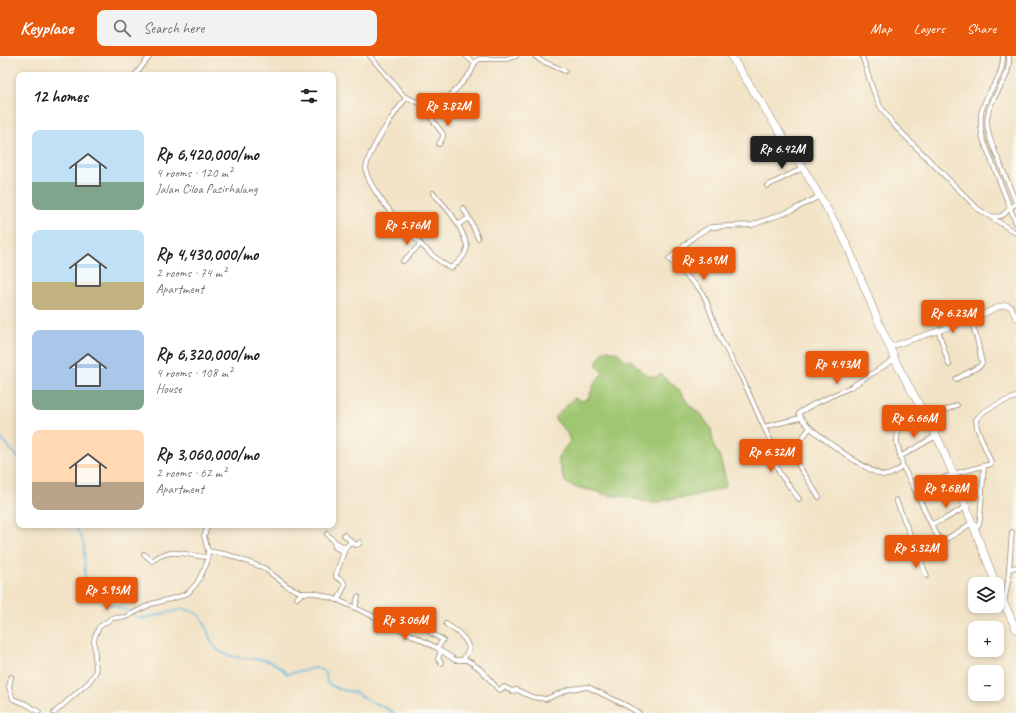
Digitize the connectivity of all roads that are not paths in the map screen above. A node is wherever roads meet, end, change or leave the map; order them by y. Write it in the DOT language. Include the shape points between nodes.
graph roads {
  1 [pos="150,56"];
  2 [pos="370,56"];
  3 [pos="466,56"];
  4 [pos="516,56"];
  5 [pos="535,56"];
  6 [pos="862,56"];
  7 [pos="1002,56"];
  8 [pos="1009,56"];
  9 [pos="735,58"];
  10 [pos="474,63"];
  11 [pos="565,71"];
  12 [pos="137,72"];
  13 [pos="406,98"];
  14 [pos="430,109"];
  15 [pos="439,144"];
  16 [pos="803,168"];
  17 [pos="767,186"];
  18 [pos="433,194"];
  19 [pos="820,196"];
  20 [pos="1016,204"];
  21 [pos="1010,207"];
  22 [pos="463,208"];
  23 [pos="988,216"];
  24 [pos="434,218"];
  25 [pos="469,218"];
  26 [pos="1016,223"];
  27 [pos="459,224"];
  28 [pos="1016,233"];
  29 [pos="478,238"];
  30 [pos="416,239"];
  31 [pos="421,244"];
  32 [pos="403,260"];
  33 [pos="1015,309"];
  34 [pos="1016,318"];
  35 [pos="971,320"];
  36 [pos="938,330"];
  37 [pos="890,347"];
  38 [pos="895,359"];
  39 [pos="950,365"];
  40 [pos="956,380"];
  41 [pos="1016,397"];
  42 [pos="957,405"];
  43 [pos="889,410"];
  44 [pos="800,418"];
  45 [pos="927,418"];
  46 [pos="764,427"];
  47 [pos="810,428"];
  48 [pos="936,436"];
  49 [pos="900,456"];
  50 [pos="984,466"];
  51 [pos="902,467"];
  52 [pos="953,474"];
  53 [pos="915,490"];
  54 [pos="819,497"];
  55 [pos="799,499"];
  56 [pos="896,500"];
  57 [pos="966,507"];
  58 [pos="972,522"];
  59 [pos="931,524"];
  60 [pos="207,528"];
  61 [pos="975,530"];
  62 [pos="1012,532"];
  63 [pos="327,534"];
  64 [pos="344,535"];
  65 [pos="351,541"];
  66 [pos="360,542"];
  67 [pos="942,542"];
  68 [pos="208,550"];
  69 [pos="345,550"];
  70 [pos="144,554"];
  71 [pos="919,556"];
  72 [pos="207,557"];
  73 [pos="1016,567"];
  74 [pos="1009,569"];
  75 [pos="927,576"];
  76 [pos="993,577"];
  77 [pos="302,593"];
  78 [pos="358,597"];
  79 [pos="298,598"];
  80 [pos="338,600"];
  81 [pos="1004,603"];
  82 [pos="355,608"];
  83 [pos="446,624"];
  84 [pos="1016,629"];
  85 [pos="431,633"];
  86 [pos="437,648"];
  87 [pos="441,651"];
  88 [pos="462,660"];
  89 [pos="441,663"];
  90 [pos="11,677"];
  91 [pos="39,713"];
  92 [pos="54,713"];
  93 [pos="639,713"];
  1 -- 12 [label="street"];
  2 -- 13 [label="street"];
  3 -- 10 [label="street"];
  4 -- 10 [label="street" via="506,59 480,58"];
  5 -- 11 [label="street"];
  6 -- 23 [label="street" via="880,106 893,124"];
  7 -- 21 [label="street" via="1001,73 983,107 980,127"];
  8 -- 20 [label="street" via="1007,76 989,109 987,126"];
  9 -- 16 [label="main road"];
  10 -- 14 [label="street" via="470,72 449,96 437,108"];
  13 -- 14 [label="street"];
  13 -- 30 [label="street" via="375,146 366,171 378,196"];
  14 -- 15 [label="street" via="431,118 443,134"];
  16 -- 17 [label="street"];
  16 -- 19 [label="main road"];
  18 -- 27 [label="street"];
  19 -- 37 [label="main road" via="848,247"];
  19 -- 46 [label="street" via="758,224 710,227 669,258 699,288 706,300 721,340"];
  20 -- 21 [label="street"];
  21 -- 23 [label="street" via="1004,216"];
  21 -- 26 [label="street"];
  22 -- 25 [label="street"];
  23 -- 28 [label="street"];
  24 -- 30 [label="street"];
  25 -- 27 [label="street"];
  25 -- 29 [label="street"];
  27 -- 31 [label="street" via="468,249 463,258 451,268"];
  30 -- 31 [label="street"];
  31 -- 32 [label="street"];
  33 -- 34 [label="street"];
  33 -- 35 [label="street" via="1007,306 998,307"];
  35 -- 36 [label="street"];
  35 -- 40 [label="street" via="982,363"];
  36 -- 37 [label="street"];
  36 -- 39 [label="street"];
  37 -- 38 [label="main road"];
  38 -- 44 [label="street" via="851,387 800,412"];
  38 -- 45 [label="main road"];
  41 -- 50 [label="street" via="999,404 976,420 992,462"];
  42 -- 45 [label="street"];
  43 -- 49 [label="street" via="898,426 897,443"];
  44 -- 46 [label="street"];
  44 -- 47 [label="street"];
  45 -- 48 [label="main road"];
  46 -- 55 [label="street" via="780,474"];
  47 -- 51 [label="street" via="841,452 883,475"];
  47 -- 54 [label="street" via="798,443 795,455"];
  48 -- 49 [label="street"];
  48 -- 52 [label="main road"];
  49 -- 51 [label="street"];
  50 -- 52 [label="street"];
  50 -- 61 [label="street" via="980,519"];
  51 -- 53 [label="street"];
  52 -- 53 [label="street"];
  52 -- 57 [label="main road"];
  53 -- 59 [label="street"];
  56 -- 71 [label="street"];
  57 -- 58 [label="main road"];
  57 -- 59 [label="street"];
  58 -- 61 [label="main road"];
  58 -- 67 [label="street"];
  59 -- 67 [label="street"];
  60 -- 68 [label="street" via="204,536"];
  61 -- 76 [label="main road"];
  62 -- 74 [label="street"];
  63 -- 69 [label="street"];
  64 -- 65 [label="street"];
  65 -- 66 [label="street" via="356,545"];
  65 -- 69 [label="street"];
  67 -- 71 [label="street"];
  68 -- 72 [label="street"];
  68 -- 77 [label="street" via="264,568 287,586"];
  69 -- 80 [label="street" via="336,575 336,578 344,581 345,585"];
  70 -- 72 [label="street" via="152,561 174,552"];
  71 -- 75 [label="street"];
  72 -- 92 [label="street" via="197,583 188,593 151,604 126,617 112,618 99,627 94,641 96,672 92,679"];
  73 -- 74 [label="street"];
  74 -- 81 [label="street"];
  77 -- 79 [label="street"];
  77 -- 80 [label="street" via="315,592"];
  78 -- 82 [label="street"];
  80 -- 82 [label="street"];
  81 -- 84 [label="main road"];
  82 -- 86 [label="street"];
  83 -- 88 [label="street" via="467,641 469,649"];
  85 -- 86 [label="street" via="443,640"];
  86 -- 87 [label="street"];
  87 -- 88 [label="street" via="455,660"];
  87 -- 89 [label="street" via="438,660"];
  88 -- 93 [label="street" via="477,666 499,689 517,690 532,697 546,699 570,689 588,687"];
  90 -- 91 [label="street" via="9,687 13,700 26,704"];
}
